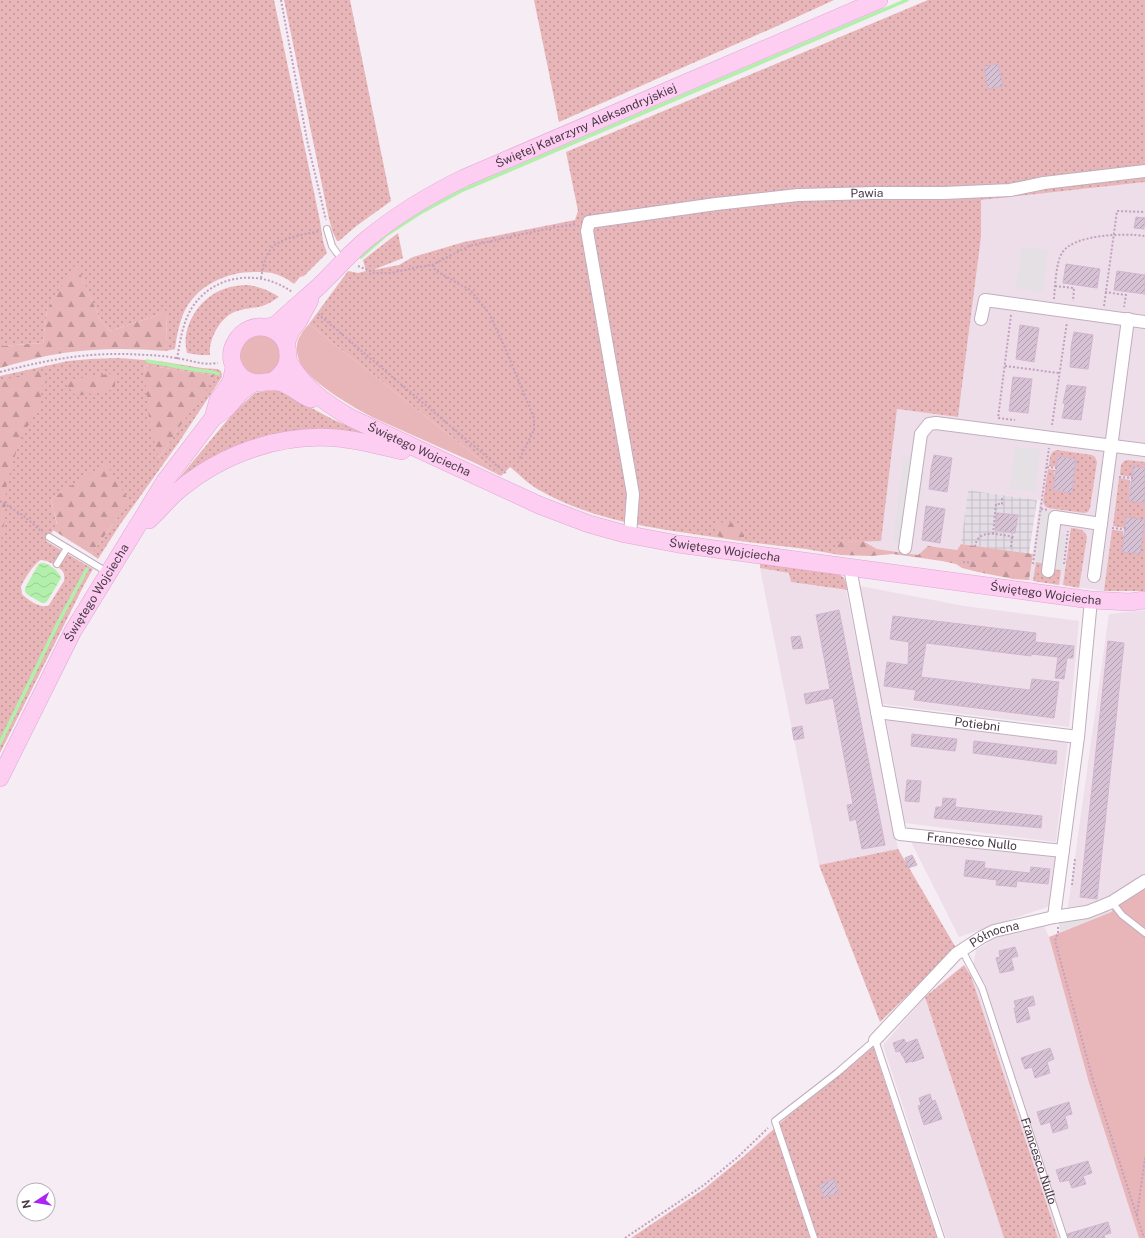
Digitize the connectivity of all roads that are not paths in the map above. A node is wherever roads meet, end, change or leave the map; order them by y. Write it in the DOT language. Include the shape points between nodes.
graph roads {
  1 [pos="879,0"];
  2 [pos="1145,172"];
  3 [pos="327,229"];
  4 [pos="340,256"];
  5 [pos="316,289"];
  6 [pos="1126,314"];
  7 [pos="981,319"];
  8 [pos="1145,322"];
  9 [pos="267,328"];
  10 [pos="286,343"];
  11 [pos="288,361"];
  12 [pos="229,365"];
  13 [pos="271,382"];
  14 [pos="253,383"];
  15 [pos="330,406"];
  16 [pos="213,418"];
  17 [pos="1111,446"];
  18 [pos="1145,450"];
  19 [pos="439,459"];
  20 [pos="1106,526"];
  21 [pos="630,535"];
  22 [pos="131,536"];
  23 [pos="49,537"];
  24 [pos="67,548"];
  25 [pos="905,548"];
  26 [pos="57,564"];
  27 [pos="850,568"];
  28 [pos="1048,571"];
  29 [pos="108,573"];
  30 [pos="1094,576"];
  31 [pos="1092,600"];
  32 [pos="1145,600"];
  33 [pos="877,712"];
  34 [pos="1078,737"];
  35 [pos="0,778"];
  36 [pos="1063,851"];
  37 [pos="1145,881"];
  38 [pos="1115,906"];
  39 [pos="1054,917"];
  40 [pos="1145,933"];
  41 [pos="962,950"];
  42 [pos="875,1040"];
  43 [pos="814,1238"];
  44 [pos="941,1238"];
  45 [pos="1064,1238"];
  1 -- 4 [label="street, Świętej Katarzyny Aleksandryjskiej" via="464,178 432,194"];
  2 -- 21 [label="street, Pawia" via="1044,183 1010,190 798,195 589,222 587,231 633,494"];
  3 -- 4 [label="lane" via="332,246"];
  4 -- 5 [label="street, Świętej Katarzyny Aleksandryjskiej"];
  5 -- 9 [label="street, Świętej Katarzyny Aleksandryjskiej" via="274,326"];
  5 -- 10 [label="street, Świętej Katarzyny Aleksandryjskiej"];
  6 -- 7 [label="street" via="985,300"];
  6 -- 8 [label="street"];
  6 -- 17 [label="street"];
  9 -- 10 [label="street" via="278,333"];
  9 -- 12 [label="street" via="256,327 246,330 238,337 232,347"];
  10 -- 11 [label="street"];
  11 -- 13 [label="street" via="284,370"];
  11 -- 15 [label="street, Świętego Wojciecha" via="306,387"];
  12 -- 14 [label="street" via="242,378"];
  12 -- 16 [label="street, Świętego Wojciecha" via="230,382 218,400"];
  13 -- 14 [label="street"];
  13 -- 15 [label="street, Świętego Wojciecha" via="284,384 307,398"];
  14 -- 16 [label="street, Świętego Wojciecha"];
  15 -- 19 [label="street, Świętego Wojciecha"];
  16 -- 22 [label="street, Świętego Wojciecha" via="165,481"];
  17 -- 18 [label="street"];
  17 -- 20 [label="street"];
  17 -- 25 [label="street" via="928,424 921,434"];
  19 -- 21 [label="street, Świętego Wojciecha" via="551,510"];
  19 -- 22 [label="street" via="375,444 335,438 310,438 273,443 231,457 195,478"];
  20 -- 28 [label="street" via="1055,517"];
  20 -- 30 [label="street"];
  21 -- 27 [label="street, Świętego Wojciecha"];
  22 -- 29 [label="street, Świętego Wojciecha"];
  23 -- 24 [label="lane"];
  24 -- 26 [label="lane"];
  24 -- 29 [label="lane"];
  27 -- 31 [label="street, Świętego Wojciecha"];
  27 -- 33 [label="street, Francesco Nullo"];
  29 -- 35 [label="street, Świętego Wojciecha" via="73,631"];
  31 -- 32 [label="street, Świętego Wojciecha"];
  31 -- 34 [label="street"];
  33 -- 34 [label="street, Potiebni"];
  33 -- 36 [label="street, Francesco Nullo" via="900,834"];
  34 -- 36 [label="street"];
  36 -- 39 [label="street"];
  37 -- 39 [label="street, Północna" via="1100,908"];
  38 -- 40 [label="lane" via="1122,915"];
  39 -- 41 [label="street, Północna" via="994,931"];
  41 -- 42 [label="street, Północna"];
  41 -- 45 [label="lane, Francesco Nullo" via="982,988"];
  42 -- 43 [label="lane" via="775,1121"];
  42 -- 44 [label="lane"];
}
